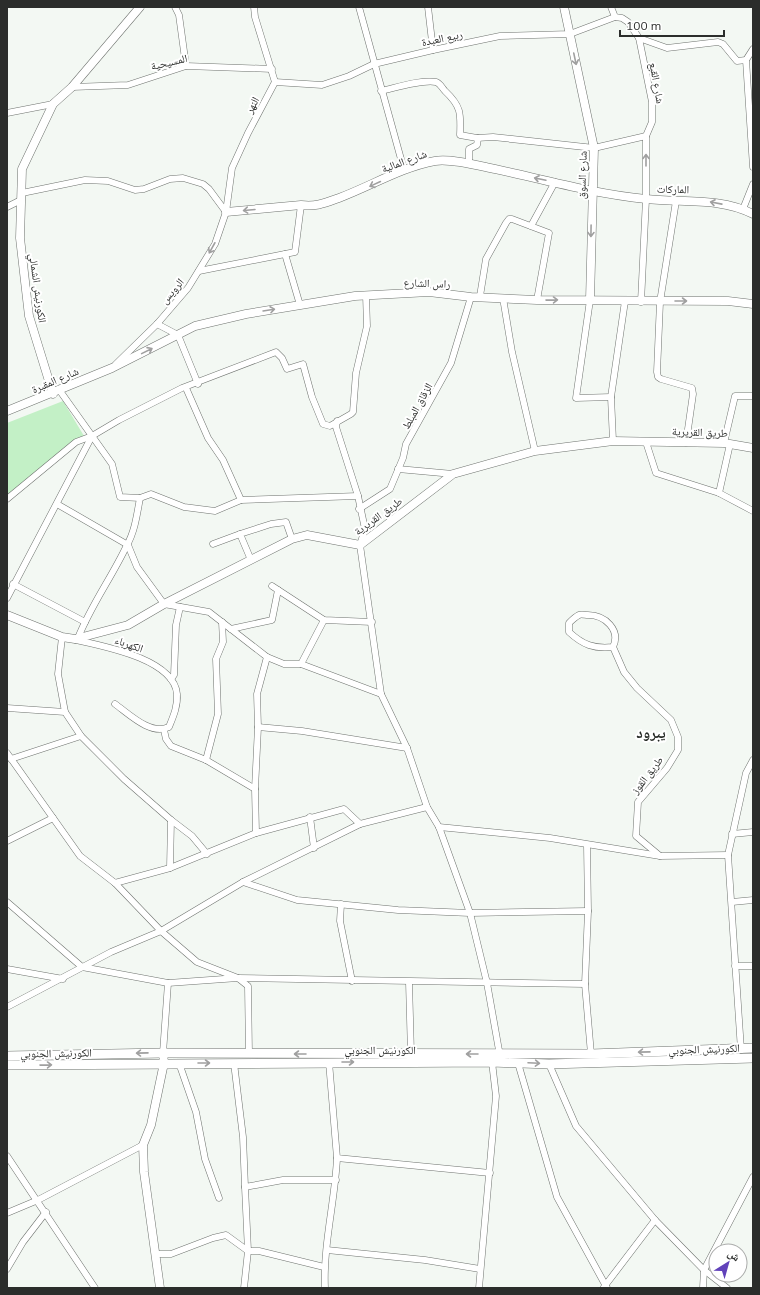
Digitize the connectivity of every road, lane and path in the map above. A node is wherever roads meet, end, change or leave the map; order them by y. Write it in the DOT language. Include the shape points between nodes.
graph roads {
  1 [pos="140,7"];
  2 [pos="175,7"];
  3 [pos="254,7"];
  4 [pos="359,7"];
  5 [pos="428,7"];
  6 [pos="564,7"];
  7 [pos="611,7"];
  8 [pos="615,17"];
  9 [pos="570,34"];
  10 [pos="639,38"];
  11 [pos="753,49"];
  12 [pos="433,50"];
  13 [pos="746,60"];
  14 [pos="374,64"];
  15 [pos="186,66"];
  16 [pos="272,69"];
  17 [pos="746,73"];
  18 [pos="753,73"];
  19 [pos="275,82"];
  20 [pos="72,87"];
  21 [pos="381,91"];
  22 [pos="53,104"];
  23 [pos="7,113"];
  24 [pos="646,136"];
  25 [pos="478,138"];
  26 [pos="594,148"];
  27 [pos="469,164"];
  28 [pos="753,168"];
  29 [pos="404,170"];
  30 [pos="555,182"];
  31 [pos="753,184"];
  32 [pos="592,192"];
  33 [pos="21,197"];
  34 [pos="646,199"];
  35 [pos="676,201"];
  36 [pos="301,205"];
  37 [pos="7,207"];
  38 [pos="743,209"];
  39 [pos="226,212"];
  40 [pos="753,214"];
  41 [pos="531,226"];
  42 [pos="285,254"];
  43 [pos="199,270"];
  44 [pos="366,295"];
  45 [pos="480,296"];
  46 [pos="472,297"];
  47 [pos="503,298"];
  48 [pos="537,300"];
  49 [pos="590,300"];
  50 [pos="625,301"];
  51 [pos="641,302"];
  52 [pos="660,302"];
  53 [pos="753,304"];
  54 [pos="300,305"];
  55 [pos="157,324"];
  56 [pos="178,335"];
  57 [pos="112,368"];
  58 [pos="198,384"];
  59 [pos="186,388"];
  60 [pos="56,392"];
  61 [pos="753,396"];
  62 [pos="611,397"];
  63 [pos="7,412"];
  64 [pos="337,421"];
  65 [pos="92,436"];
  66 [pos="612,441"];
  67 [pos="646,442"];
  68 [pos="686,443"];
  69 [pos="727,444"];
  70 [pos="753,448"];
  71 [pos="536,451"];
  72 [pos="398,469"];
  73 [pos="452,474"];
  74 [pos="719,493"];
  75 [pos="358,496"];
  76 [pos="140,498"];
  77 [pos="7,499"];
  78 [pos="241,500"];
  79 [pos="57,504"];
  80 [pos="359,509"];
  81 [pos="753,511"];
  82 [pos="240,534"];
  83 [pos="292,539"];
  84 [pos="213,544"];
  85 [pos="128,545"];
  86 [pos="360,545"];
  87 [pos="251,560"];
  88 [pos="13,584"];
  89 [pos="272,586"];
  90 [pos="278,590"];
  91 [pos="7,598"];
  92 [pos="164,604"];
  93 [pos="180,607"];
  94 [pos="7,615"];
  95 [pos="324,620"];
  96 [pos="85,622"];
  97 [pos="222,622"];
  98 [pos="372,622"];
  99 [pos="231,630"];
  100 [pos="62,637"];
  101 [pos="76,639"];
  102 [pos="612,648"];
  103 [pos="268,657"];
  104 [pos="301,664"];
  105 [pos="171,679"];
  106 [pos="381,694"];
  107 [pos="115,704"];
  108 [pos="7,708"];
  109 [pos="65,712"];
  110 [pos="258,727"];
  111 [pos="164,730"];
  112 [pos="81,736"];
  113 [pos="407,748"];
  114 [pos="7,753"];
  115 [pos="11,759"];
  116 [pos="206,760"];
  117 [pos="753,760"];
  118 [pos="255,789"];
  119 [pos="427,807"];
  120 [pos="310,817"];
  121 [pos="53,818"];
  122 [pos="171,820"];
  123 [pos="360,824"];
  124 [pos="439,827"];
  125 [pos="753,832"];
  126 [pos="256,833"];
  127 [pos="732,834"];
  128 [pos="7,840"];
  129 [pos="587,845"];
  130 [pos="314,848"];
  131 [pos="207,854"];
  132 [pos="728,855"];
  133 [pos="660,856"];
  134 [pos="170,868"];
  135 [pos="243,882"];
  136 [pos="115,883"];
  137 [pos="753,900"];
  138 [pos="7,902"];
  139 [pos="732,902"];
  140 [pos="341,904"];
  141 [pos="588,911"];
  142 [pos="470,913"];
  143 [pos="161,931"];
  144 [pos="735,966"];
  145 [pos="753,966"];
  146 [pos="82,967"];
  147 [pos="7,969"];
  148 [pos="238,978"];
  149 [pos="63,979"];
  150 [pos="352,981"];
  151 [pos="409,982"];
  152 [pos="168,983"];
  153 [pos="487,983"];
  154 [pos="585,984"];
  155 [pos="7,1007"];
  156 [pos="753,1048"];
  157 [pos="741,1050"];
  158 [pos="163,1053"];
  159 [pos="249,1054"];
  160 [pos="411,1054"];
  161 [pos="591,1054"];
  162 [pos="7,1056"];
  163 [pos="753,1058"];
  164 [pos="498,1059"];
  165 [pos="329,1062"];
  166 [pos="164,1063"];
  167 [pos="179,1063"];
  168 [pos="234,1063"];
  169 [pos="518,1063"];
  170 [pos="549,1064"];
  171 [pos="7,1065"];
  172 [pos="143,1146"];
  173 [pos="7,1156"];
  174 [pos="337,1158"];
  175 [pos="490,1173"];
  176 [pos="753,1177"];
  177 [pos="336,1180"];
  178 [pos="245,1187"];
  179 [pos="219,1198"];
  180 [pos="38,1200"];
  181 [pos="46,1212"];
  182 [pos="7,1213"];
  183 [pos="655,1220"];
  184 [pos="326,1250"];
  185 [pos="248,1251"];
  186 [pos="155,1254"];
  187 [pos="324,1267"];
  188 [pos="7,1269"];
  189 [pos="480,1269"];
  190 [pos="704,1270"];
  191 [pos="605,1287"];
  192 [pos="95,1288"];
  193 [pos="160,1288"];
  194 [pos="244,1288"];
  195 [pos="325,1288"];
  196 [pos="479,1288"];
  197 [pos="703,1288"];
  198 [pos="727,1288"];
  1 -- 20 [label="street, الكورنيش الشمالي"];
  2 -- 15 [label="street" via="179,15"];
  3 -- 16 [label="street"];
  4 -- 14 [label="street"];
  5 -- 12 [label="street"];
  6 -- 9 [label="street, شارع السوق"];
  7 -- 8 [label="street"];
  8 -- 9 [label="street, ربيع العبدة"];
  8 -- 10 [label="street, شارع القبع" via="628,22"];
  9 -- 12 [label="street, ربيع العبدة" via="500,36"];
  9 -- 26 [label="street, شارع السوق, one-way"];
  10 -- 13 [label="street" via="667,48 718,42 723,44 737,61"];
  10 -- 24 [label="street, شارع القبع" via="652,102 652,122"];
  11 -- 13 [label="street"];
  12 -- 14 [label="street, ربيع العبدة"];
  13 -- 17 [label="street"];
  14 -- 19 [label="street, ربيع العبدة" via="322,85"];
  14 -- 21 [label="street"];
  15 -- 16 [label="street, المسيحية"];
  15 -- 20 [label="street, المسيحية" via="128,84"];
  16 -- 19 [label="street"];
  17 -- 18 [label="street"];
  17 -- 28 [label="street"];
  19 -- 39 [label="street, النهر" via="232,168"];
  20 -- 22 [label="street, الكورنيش الشمالي"];
  21 -- 25 [label="street" via="411,84 439,83 454,98 459,108 460,135"];
  21 -- 29 [label="street"];
  22 -- 23 [label="street"];
  22 -- 33 [label="street, الكورنيش الشمالي" via="22,169"];
  24 -- 26 [label="street"];
  34 -- 24 [label="street, شارع القبع, one-way"];
  25 -- 26 [label="street"];
  25 -- 27 [label="street" via="477,145 470,149"];
  26 -- 32 [label="street, شارع السوق"];
  27 -- 29 [label="street, شارع المالية" via="436,161"];
  30 -- 27 [label="street, شارع المالية, one-way"];
  29 -- 36 [label="street, شارع المالية, one-way" via="313,207"];
  30 -- 32 [label="street, شارع المالية"];
  30 -- 41 [label="street"];
  31 -- 38 [label="street"];
  32 -- 34 [label="street, الماركات"];
  32 -- 49 [label="street, شارع السوق, one-way"];
  33 -- 37 [label="street"];
  33 -- 39 [label="street" via="84,180 108,181 135,190 170,179 183,178 209,188"];
  33 -- 60 [label="street, الكورنيش الشمالي" via="20,238 29,316"];
  34 -- 35 [label="street, الماركات"];
  34 -- 51 [label="street, شارع القبع"];
  38 -- 35 [label="street, الماركات, one-way" via="699,200"];
  35 -- 52 [label="street"];
  36 -- 39 [label="street, شارع المالية, one-way"];
  36 -- 42 [label="street" via="295,252"];
  38 -- 40 [label="street, الماركات"];
  39 -- 43 [label="street, الرويس, one-way" via="215,244"];
  41 -- 45 [label="street" via="512,219 506,223 486,259"];
  41 -- 48 [label="street" via="549,233"];
  42 -- 43 [label="street"];
  42 -- 54 [label="street"];
  43 -- 55 [label="street, الرويس" via="188,288"];
  44 -- 46 [label="street, راس الشارع" via="429,292"];
  44 -- 54 [label="street, راس الشارع"];
  44 -- 64 [label="street" via="367,326 356,373 353,412"];
  45 -- 46 [label="street, راس الشارع"];
  45 -- 47 [label="street, راس الشارع"];
  46 -- 72 [label="street, الزقاق المبلط" via="451,363 406,444"];
  47 -- 48 [label="street, راس الشارع"];
  47 -- 71 [label="street" via="512,352"];
  48 -- 49 [label="street, راس الشارع, one-way"];
  49 -- 50 [label="street, راس الشارع"];
  49 -- 62 [label="street" via="576,398"];
  50 -- 51 [label="street, راس الشارع"];
  50 -- 62 [label="street"];
  51 -- 52 [label="street, راس الشارع"];
  52 -- 53 [label="street, راس الشارع, one-way" via="728,301"];
  52 -- 68 [label="street" via="658,377 692,388"];
  56 -- 54 [label="street, راس الشارع, one-way" via="195,326"];
  55 -- 56 [label="street"];
  55 -- 57 [label="street, الرويس"];
  57 -- 56 [label="street, راس الشارع, one-way"];
  56 -- 58 [label="street"];
  57 -- 60 [label="street, شارع المقبرة"];
  58 -- 59 [label="street"];
  58 -- 64 [label="street" via="276,352 287,369 303,364 323,424 330,426"];
  59 -- 65 [label="street"];
  59 -- 78 [label="street" via="208,438 223,460"];
  60 -- 63 [label="street, شارع المقبرة"];
  60 -- 65 [label="street"];
  61 -- 69 [label="street" via="735,396"];
  62 -- 66 [label="street"];
  64 -- 75 [label="street" via="336,427"];
  65 -- 76 [label="street" via="112,464 120,497"];
  65 -- 77 [label="street" via="76,442"];
  65 -- 79 [label="street"];
  66 -- 67 [label="street, طريق القريرية"];
  66 -- 71 [label="street, طريق القريرية"];
  67 -- 68 [label="street, طريق القريرية"];
  67 -- 74 [label="street" via="656,473"];
  68 -- 69 [label="street, طريق القريرية"];
  69 -- 70 [label="street, طريق القريرية"];
  69 -- 74 [label="street"];
  71 -- 73 [label="street, طريق القريرية"];
  72 -- 73 [label="street"];
  72 -- 80 [label="street, الزقاق المبلط" via="390,489"];
  73 -- 86 [label="street, طريق القريرية"];
  74 -- 81 [label="street"];
  75 -- 78 [label="street"];
  75 -- 80 [label="street"];
  76 -- 78 [label="street" via="150,494 184,507 215,511"];
  76 -- 85 [label="street"];
  79 -- 85 [label="street"];
  79 -- 88 [label="street"];
  80 -- 86 [label="street" via="365,530"];
  82 -- 83 [label="street" via="286,522"];
  82 -- 84 [label="street"];
  82 -- 87 [label="street"];
  83 -- 86 [label="street, طريق القريرية" via="308,534"];
  83 -- 87 [label="street, طريق القريرية"];
  85 -- 92 [label="street" via="137,567"];
  85 -- 96 [label="street"];
  86 -- 98 [label="street"];
  87 -- 92 [label="street, طريق القريرية"];
  88 -- 91 [label="street"];
  88 -- 96 [label="street"];
  89 -- 90 [label="street"];
  90 -- 95 [label="street"];
  90 -- 99 [label="street" via="272,620"];
  92 -- 93 [label="street"];
  92 -- 101 [label="street, طريق القريرية" via="128,625"];
  93 -- 97 [label="street" via="209,612"];
  93 -- 105 [label="street" via="176,625 174,675"];
  94 -- 100 [label="street, طريق القريرية"];
  95 -- 98 [label="street"];
  95 -- 104 [label="street"];
  96 -- 101 [label="street"];
  97 -- 99 [label="street"];
  97 -- 116 [label="street" via="223,642 216,659 218,714"];
  98 -- 106 [label="street"];
  99 -- 103 [label="street"];
  100 -- 101 [label="street, طريق القريرية"];
  100 -- 109 [label="street" via="58,674"];
  101 -- 105 [label="street, الكهرباء" via="141,659 162,669"];
  102 -- 102 [label="street" via="616,641 615,632 607,620 594,615 580,614 568,623 569,632 587,646"];
  102 -- 133 [label="street, طريق القوز" via="624,672 637,688 672,720 678,737 678,750 667,768 638,802 636,836"];
  103 -- 104 [label="street" via="284,664"];
  103 -- 110 [label="street" via="257,694"];
  104 -- 106 [label="street"];
  105 -- 111 [label="street" via="177,693 177,703 169,728"];
  106 -- 113 [label="street"];
  107 -- 111 [label="street" via="149,728"];
  108 -- 109 [label="street"];
  109 -- 112 [label="street"];
  110 -- 113 [label="street" via="302,731"];
  110 -- 118 [label="street"];
  111 -- 116 [label="street" via="166,739 172,746"];
  112 -- 115 [label="street"];
  112 -- 122 [label="street"];
  113 -- 119 [label="street"];
  114 -- 115 [label="street"];
  115 -- 121 [label="street"];
  116 -- 118 [label="street"];
  117 -- 127 [label="street" via="746,773"];
  118 -- 126 [label="street"];
  119 -- 123 [label="street"];
  119 -- 124 [label="street"];
  120 -- 123 [label="street" via="344,809"];
  120 -- 126 [label="street"];
  120 -- 130 [label="street"];
  121 -- 128 [label="street"];
  121 -- 136 [label="street" via="80,856"];
  122 -- 131 [label="street" via="192,836"];
  122 -- 134 [label="street"];
  123 -- 130 [label="street"];
  124 -- 129 [label="street" via="550,838"];
  124 -- 142 [label="street"];
  125 -- 127 [label="street"];
  126 -- 131 [label="street"];
  127 -- 132 [label="street"];
  129 -- 133 [label="street"];
  129 -- 141 [label="street"];
  130 -- 135 [label="street"];
  131 -- 134 [label="street"];
  132 -- 133 [label="street"];
  132 -- 139 [label="street"];
  134 -- 136 [label="street"];
  135 -- 140 [label="street" via="297,900"];
  135 -- 143 [label="street"];
  136 -- 143 [label="street"];
  137 -- 139 [label="street"];
  138 -- 146 [label="street"];
  139 -- 144 [label="street"];
  140 -- 142 [label="street" via="398,910"];
  140 -- 150 [label="street" via="340,921"];
  141 -- 142 [label="street"];
  141 -- 154 [label="street"];
  142 -- 153 [label="street"];
  143 -- 146 [label="street"];
  143 -- 148 [label="street" via="197,962"];
  144 -- 145 [label="street"];
  144 -- 157 [label="street"];
  146 -- 149 [label="street"];
  146 -- 152 [label="street"];
  147 -- 149 [label="street"];
  148 -- 150 [label="street"];
  148 -- 152 [label="street"];
  148 -- 159 [label="street" via="248,986"];
  149 -- 155 [label="street"];
  150 -- 151 [label="street"];
  151 -- 153 [label="street"];
  151 -- 160 [label="street"];
  152 -- 158 [label="street"];
  153 -- 154 [label="street"];
  153 -- 164 [label="street"];
  154 -- 161 [label="street"];
  156 -- 157 [label="main road, الكورنيش الجنوبي"];
  157 -- 161 [label="main road, الكورنيش الجنوبي, one-way"];
  158 -- 159 [label="main road, الكورنيش الجنوبي"];
  158 -- 162 [label="main road, الكورنيش الجنوبي, one-way"];
  158 -- 166 [label="street"];
  160 -- 159 [label="main road, الكورنيش الجنوبي, one-way"];
  164 -- 160 [label="main road, الكورنيش الجنوبي, one-way"];
  161 -- 164 [label="main road, الكورنيش الجنوبي"];
  163 -- 170 [label="main road, الكورنيش الجنوبي"];
  165 -- 164 [label="main road, الكورنيش الجنوبي, one-way"];
  164 -- 169 [label="main road, الكورنيش الجنوبي"];
  164 -- 175 [label="street"];
  165 -- 168 [label="main road, الكورنيش الجنوبي"];
  165 -- 174 [label="street"];
  166 -- 167 [label="main road, الكورنيش الجنوبي"];
  171 -- 166 [label="main road, الكورنيش الجنوبي, one-way"];
  166 -- 172 [label="street" via="151,1125"];
  167 -- 168 [label="main road, الكورنيش الجنوبي, one-way"];
  167 -- 179 [label="street" via="196,1112 205,1159"];
  168 -- 178 [label="street" via="243,1137"];
  169 -- 170 [label="main road, الكورنيش الجنوبي, one-way"];
  169 -- 191 [label="street" via="557,1197"];
  170 -- 183 [label="street" via="576,1126"];
  172 -- 180 [label="street"];
  172 -- 186 [label="street"];
  173 -- 180 [label="street"];
  174 -- 175 [label="street"];
  174 -- 177 [label="street"];
  175 -- 189 [label="street"];
  176 -- 190 [label="street"];
  177 -- 178 [label="street" via="283,1180"];
  177 -- 184 [label="street"];
  178 -- 185 [label="street"];
  180 -- 181 [label="street"];
  180 -- 182 [label="street"];
  181 -- 188 [label="street" via="23,1242"];
  181 -- 192 [label="street"];
  183 -- 190 [label="street"];
  183 -- 191 [label="street"];
  184 -- 187 [label="street"];
  184 -- 189 [label="street" via="425,1260"];
  185 -- 186 [label="street" via="226,1235 171,1254"];
  185 -- 187 [label="street" via="259,1251"];
  185 -- 194 [label="street"];
  186 -- 193 [label="street"];
  187 -- 195 [label="street"];
  189 -- 196 [label="street"];
  190 -- 197 [label="street"];
  190 -- 198 [label="street"];
}
